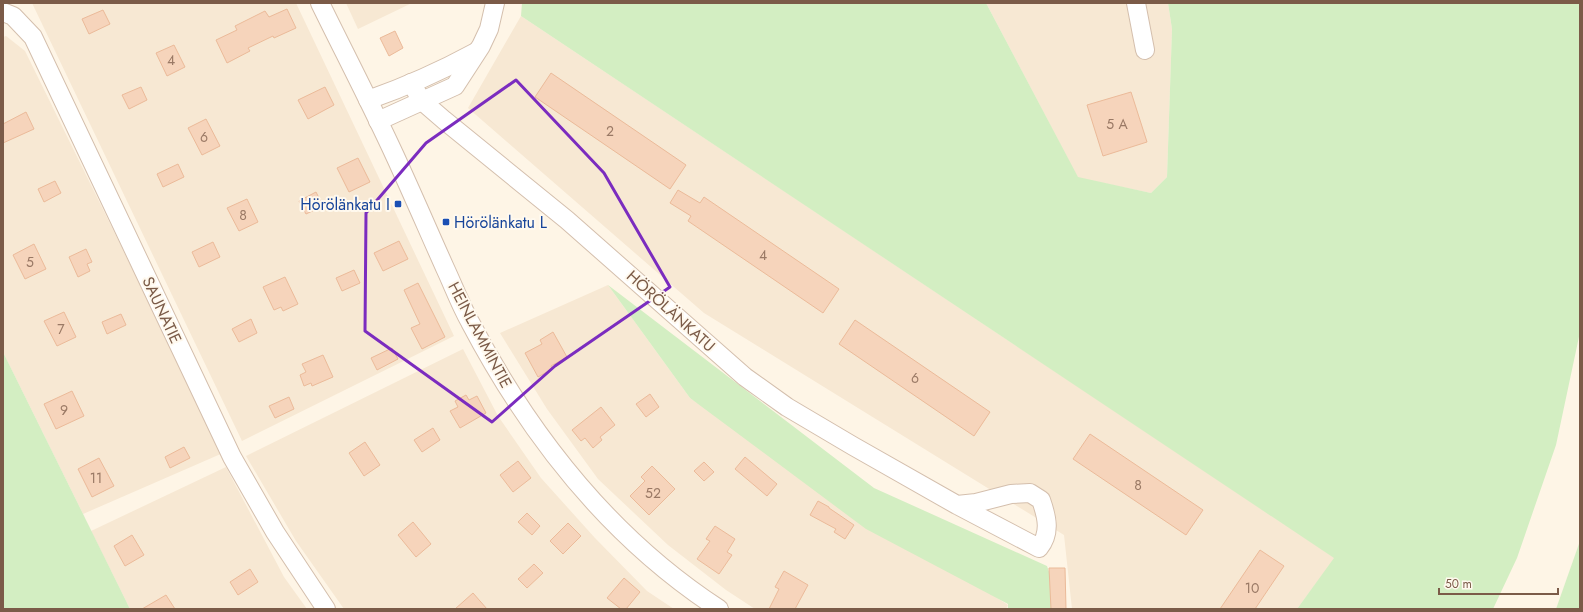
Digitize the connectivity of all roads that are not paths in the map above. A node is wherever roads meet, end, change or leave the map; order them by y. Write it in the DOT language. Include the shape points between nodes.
graph roads {
  1 [pos="320,3"];
  2 [pos="495,3"];
  3 [pos="1136,3"];
  4 [pos="3,12"];
  5 [pos="478,50"];
  6 [pos="1145,50"];
  7 [pos="411,83"];
  8 [pos="368,100"];
  9 [pos="422,100"];
  10 [pos="378,121"];
  11 [pos="957,505"];
  12 [pos="326,609"];
  13 [pos="719,609"];
  1 -- 8 [label="street, HEINLAMMINTIE"];
  2 -- 5 [label="street" via="489,29"];
  3 -- 6 [label="street"];
  4 -- 12 [label="street, SAUNATIE" via="13,16 33,37 232,457 275,532"];
  5 -- 7 [label="street"];
  5 -- 9 [label="street" via="455,86"];
  7 -- 8 [label="street"];
  7 -- 9 [label="street, HÖRÖLÄNKATU"];
  8 -- 10 [label="street, HEINLAMMINTIE"];
  9 -- 10 [label="street"];
  9 -- 11 [label="street, HÖRÖLÄNKATU" via="567,220 745,377 787,407"];
  10 -- 13 [label="street, HEINLAMMINTIE" via="469,321 532,424 587,496 628,537 662,568"];
  11 -- 11 [label="street, HÖRÖLÄNKATU" via="1039,548 1048,530 1041,500 1030,493 1011,494"];
}
